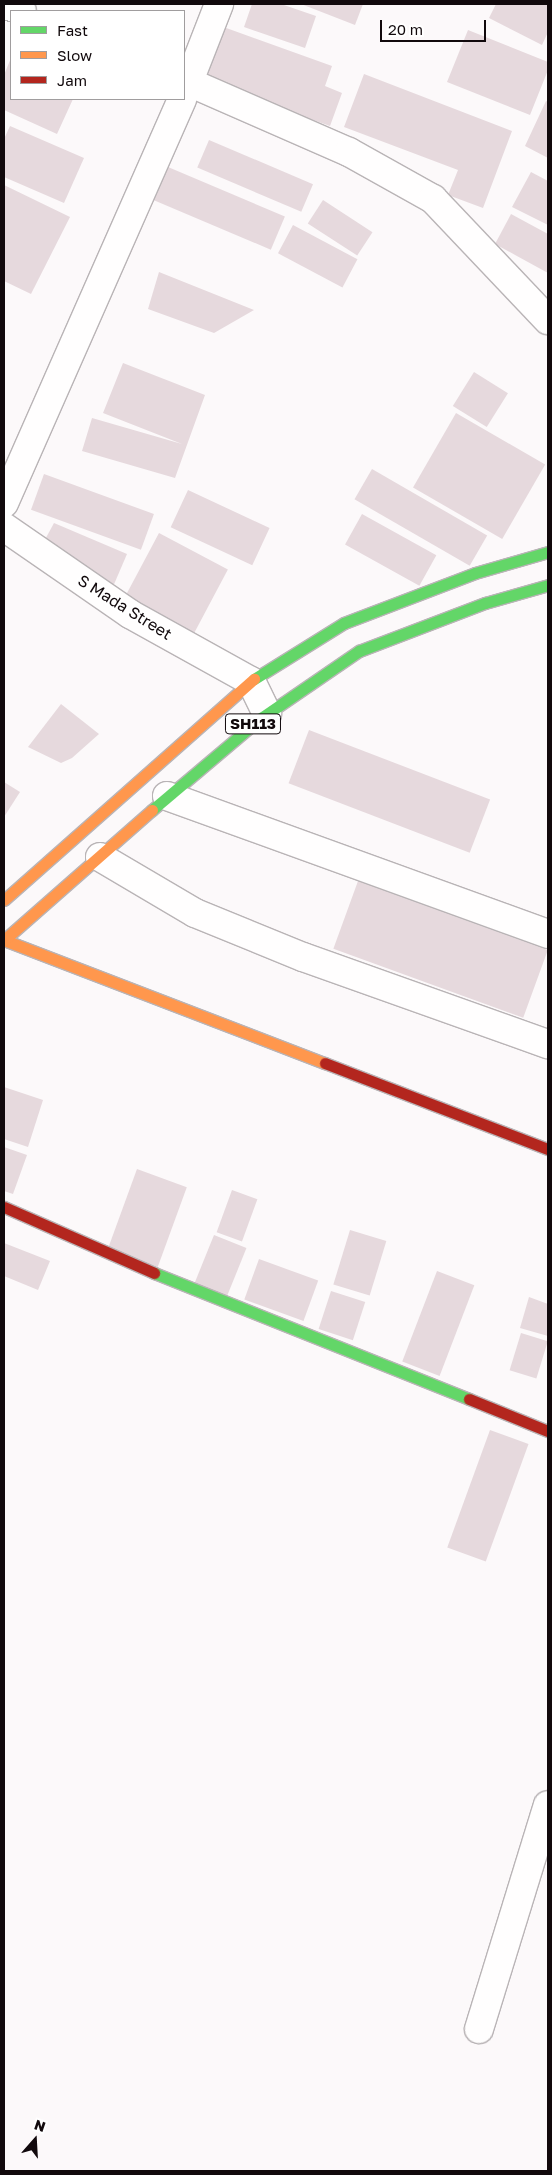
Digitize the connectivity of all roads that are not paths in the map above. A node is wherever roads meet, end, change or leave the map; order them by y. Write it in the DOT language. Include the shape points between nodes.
graph roads {
  1 [pos="4,4"];
  2 [pos="219,4"];
  3 [pos="19,10"];
  4 [pos="185,89"];
  5 [pos="180,100"];
  6 [pos="548,320"];
  7 [pos="4,503"];
  8 [pos="4,527"];
  9 [pos="548,552"];
  10 [pos="548,585"];
  11 [pos="251,681"];
  12 [pos="267,714"];
  13 [pos="167,796"];
  14 [pos="100,857"];
  15 [pos="4,900"];
  16 [pos="548,934"];
  17 [pos="4,940"];
  18 [pos="548,1044"];
  19 [pos="548,1149"];
  20 [pos="4,1206"];
  21 [pos="548,1431"];
  22 [pos="546,1822"];
  23 [pos="479,2029"];
  1 -- 3 [label="street"];
  2 -- 4 [label="street"];
  4 -- 6 [label="street" via="349,152 433,199"];
  5 -- 7 [label="street"];
  8 -- 11 [label="street, S Mada Street" via="130,614"];
  9 -- 11 [label="main road, SH113" via="474,573 344,623"];
  10 -- 12 [label="main road, SH113" via="485,603 359,651"];
  11 -- 12 [label="street"];
  11 -- 15 [label="main road, SH113"];
  12 -- 13 [label="main road, SH113"];
  13 -- 14 [label="main road, SH113"];
  13 -- 16 [label="street"];
  14 -- 17 [label="main road, SH113"];
  14 -- 18 [label="street" via="195,913 303,957"];
  17 -- 19 [label="main road"];
  20 -- 21 [label="main road" via="138,1267"];
  22 -- 23 [label="street"];
}
